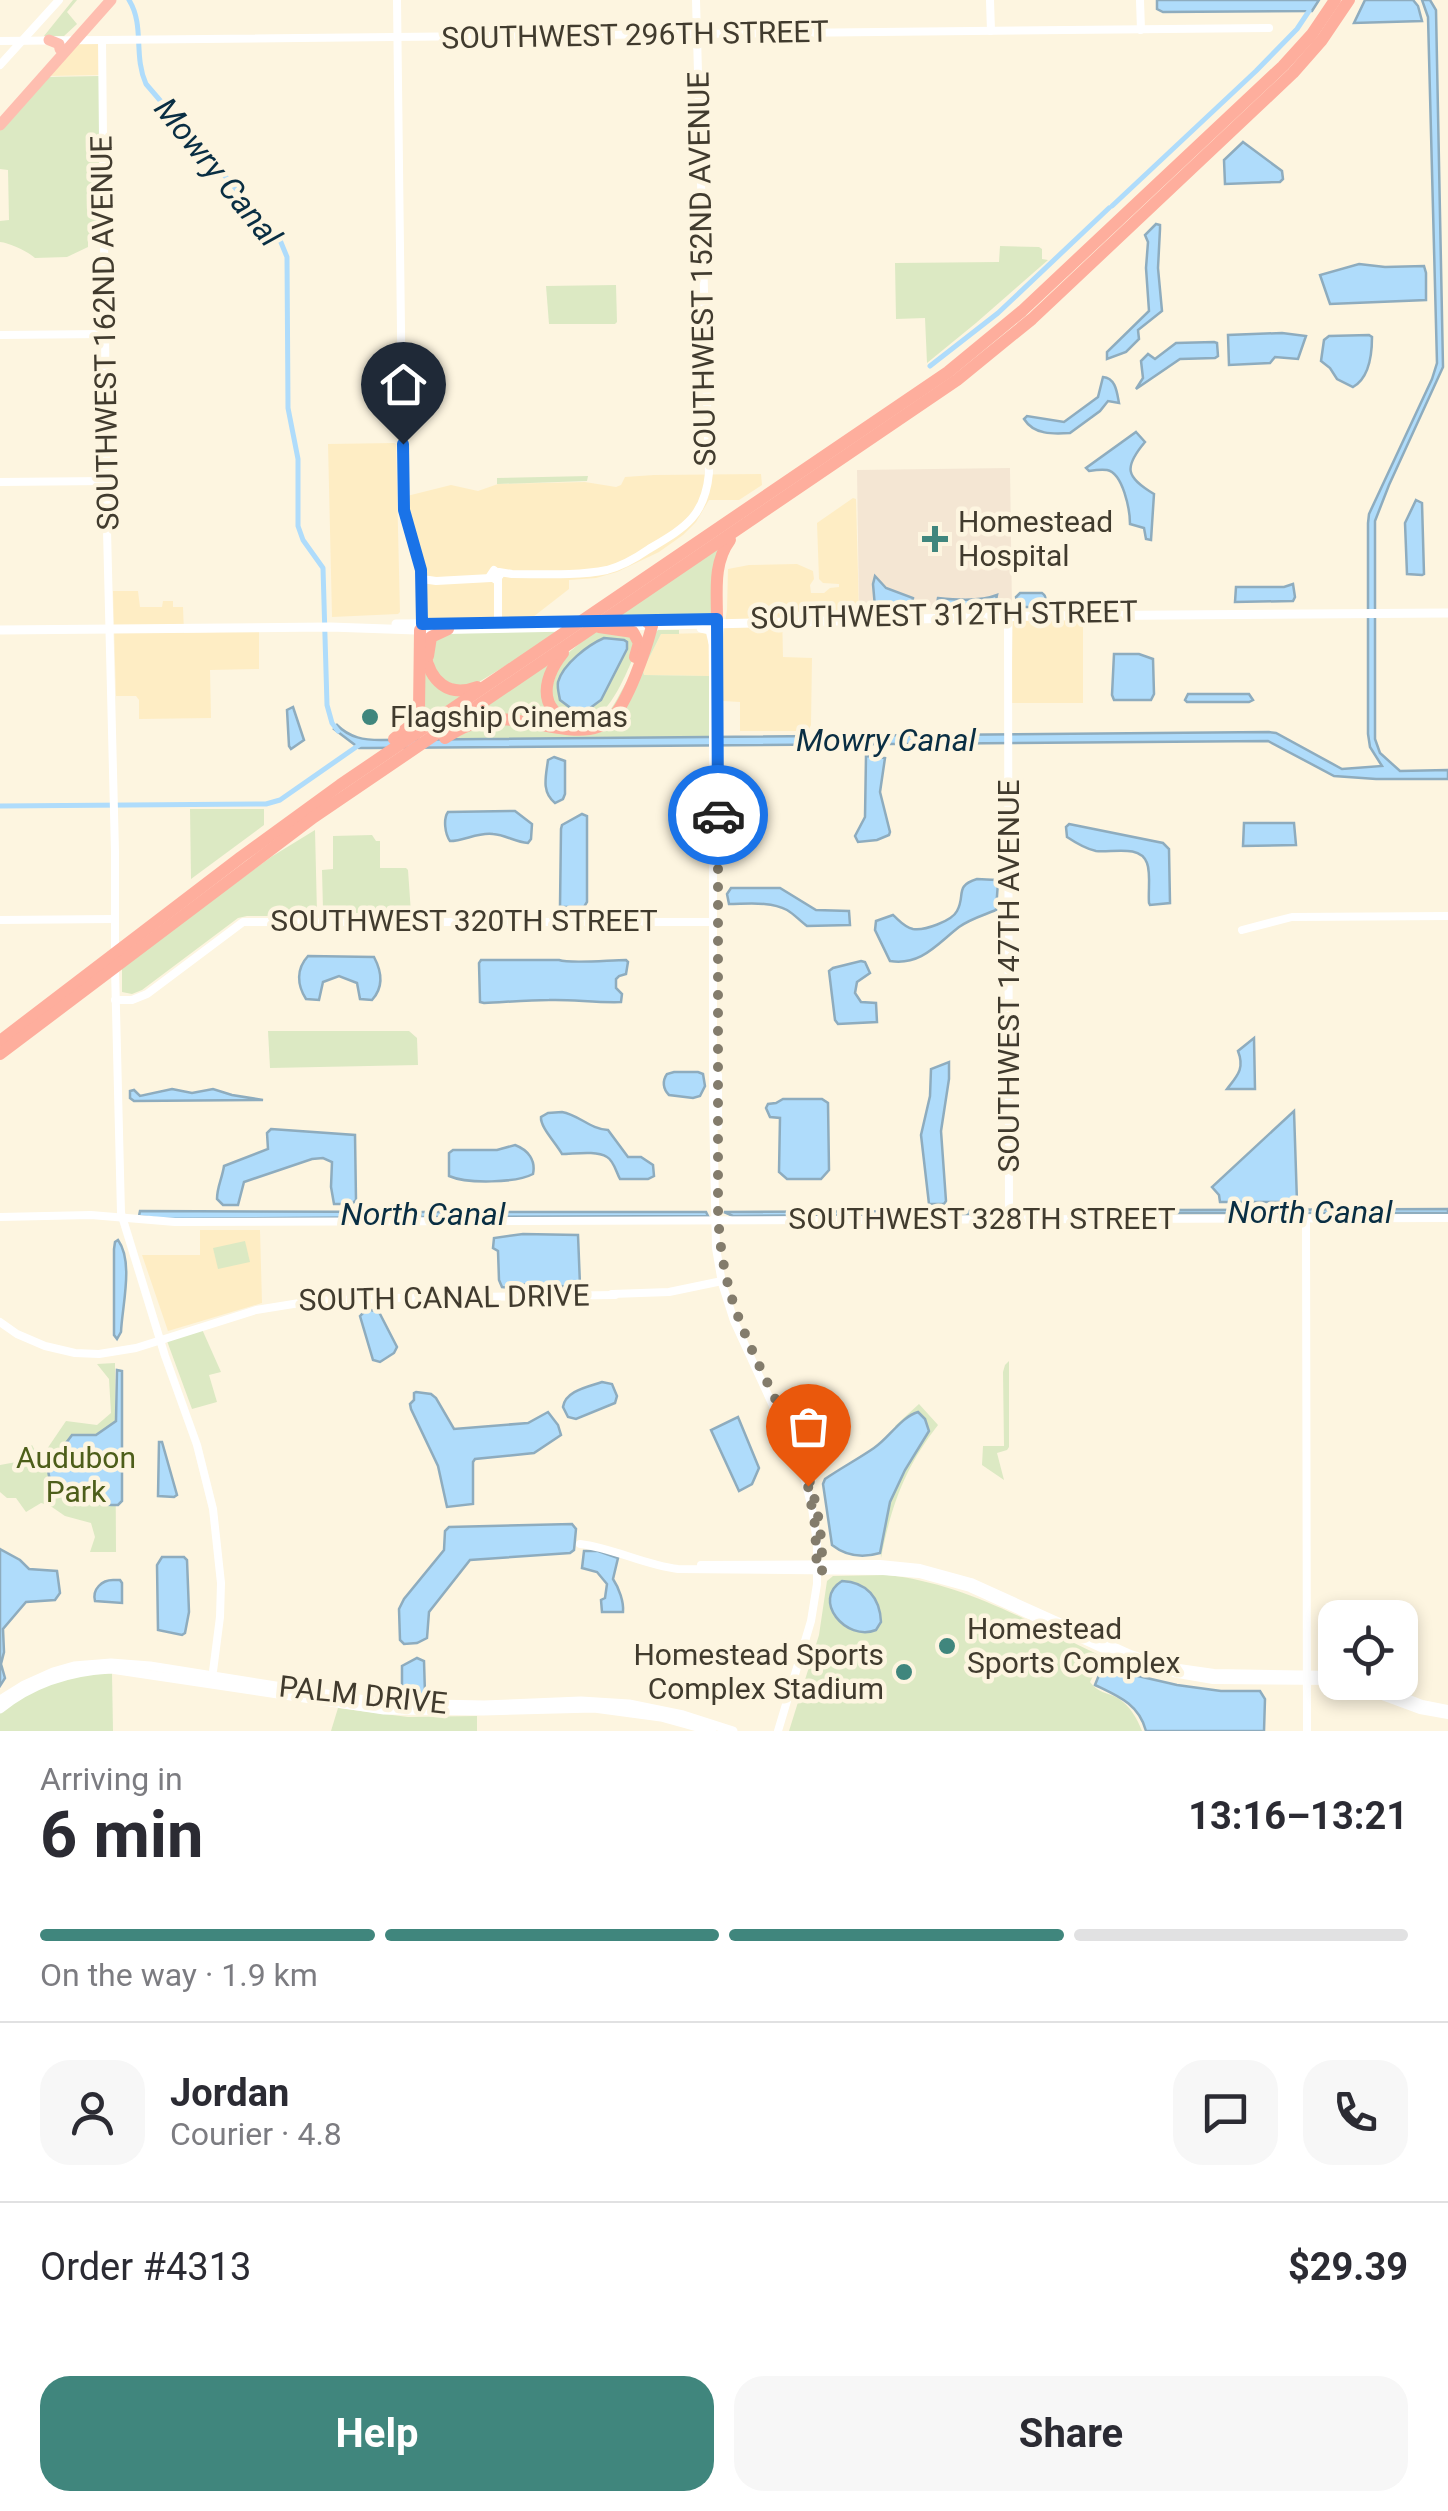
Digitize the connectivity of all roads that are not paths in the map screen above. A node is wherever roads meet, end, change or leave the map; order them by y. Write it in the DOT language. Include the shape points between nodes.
graph roads {
  1 [pos="59,0"];
  2 [pos="105,0"];
  3 [pos="397,0"];
  4 [pos="696,0"];
  5 [pos="990,0"];
  6 [pos="1140,0"];
  7 [pos="1335,0"];
  8 [pos="1349,0"];
  9 [pos="1269,28"];
  10 [pos="1140,30"];
  11 [pos="991,32"];
  12 [pos="696,34"];
  13 [pos="27,37"];
  14 [pos="397,38"];
  15 [pos="1,40"];
  16 [pos="49,40"];
  17 [pos="74,40"];
  18 [pos="102,40"];
  19 [pos="12,52"];
  20 [pos="0,66"];
  21 [pos="0,121"];
  22 [pos="105,334"];
  23 [pos="0,335"];
  24 [pos="107,481"];
  25 [pos="0,482"];
  26 [pos="739,528"];
  27 [pos="493,577"];
  28 [pos="422,584"];
  29 [pos="717,595"];
  30 [pos="1371,611"];
  31 [pos="1448,611"];
  32 [pos="1094,612"];
  33 [pos="1008,615"];
  34 [pos="1064,616"];
  35 [pos="734,619"];
  36 [pos="596,620"];
  37 [pos="715,622"];
  38 [pos="404,624"];
  39 [pos="325,626"];
  40 [pos="496,626"];
  41 [pos="654,627"];
  42 [pos="109,628"];
  43 [pos="422,628"];
  44 [pos="0,629"];
  45 [pos="394,630"];
  46 [pos="448,630"];
  47 [pos="582,636"];
  48 [pos="713,643"];
  49 [pos="518,663"];
  50 [pos="427,664"];
  51 [pos="406,735"];
  52 [pos="715,735"];
  53 [pos="413,754"];
  54 [pos="1448,916"];
  55 [pos="342,919"];
  56 [pos="715,919"];
  57 [pos="0,920"];
  58 [pos="117,920"];
  59 [pos="1242,930"];
  60 [pos="127,951"];
  61 [pos="106,967"];
  62 [pos="117,998"];
  63 [pos="0,1042"];
  64 [pos="0,1054"];
  65 [pos="125,1217"];
  66 [pos="1306,1218"];
  67 [pos="1448,1218"];
  68 [pos="0,1219"];
  69 [pos="1009,1219"];
  70 [pos="716,1222"];
  71 [pos="724,1281"];
  72 [pos="0,1322"];
  73 [pos="163,1338"];
  74 [pos="580,1541"];
  75 [pos="820,1568"];
  76 [pos="1307,1677"];
  77 [pos="1318,1677"];
  78 [pos="214,1680"];
  79 [pos="0,1700"];
  80 [pos="1393,1700"];
  81 [pos="1412,1700"];
  82 [pos="0,1709"];
  83 [pos="1448,1712"];
  84 [pos="713,1731"];
  85 [pos="732,1731"];
  86 [pos="781,1731"];
  87 [pos="1307,1731"];
  1 -- 13 [label="street"];
  2 -- 17 [label="highway"];
  3 -- 14 [label="street"];
  4 -- 12 [label="street, SOUTHWEST 152ND AVENUE"];
  5 -- 11 [label="street"];
  6 -- 10 [label="street"];
  7 -- 36 [label="highway" via="1283,66 988,341"];
  8 -- 26 [label="highway" via="1293,73 1032,319 957,380"];
  9 -- 10 [label="street, SOUTHWEST 296TH STREET"];
  10 -- 11 [label="street, SOUTHWEST 296TH STREET"];
  11 -- 12 [label="street, SOUTHWEST 296TH STREET"];
  12 -- 14 [label="street, SOUTHWEST 296TH STREET"];
  12 -- 27 [label="street, SOUTHWEST 152ND AVENUE" via="708,474 703,502 686,525 617,567"];
  13 -- 15 [label="street"];
  13 -- 16 [label="street"];
  13 -- 19 [label="street"];
  14 -- 18 [label="street, SOUTHWEST 296TH STREET"];
  14 -- 28 [label="street" via="403,498"];
  15 -- 19 [label="street"];
  16 -- 17 [label="highway"];
  17 -- 18 [label="street, SOUTHWEST 296TH STREET"];
  17 -- 21 [label="highway"];
  18 -- 22 [label="street, SOUTHWEST 162ND AVENUE"];
  19 -- 20 [label="street"];
  22 -- 23 [label="street"];
  22 -- 24 [label="street, SOUTHWEST 162ND AVENUE"];
  24 -- 25 [label="street"];
  24 -- 42 [label="street, SOUTHWEST 162ND AVENUE"];
  26 -- 29 [label="highway" via="720,558"];
  26 -- 47 [label="highway"];
  27 -- 28 [label="street, SOUTHWEST 152ND AVENUE"];
  27 -- 40 [label="street"];
  28 -- 43 [label="street"];
  29 -- 35 [label="highway" via="721,612"];
  29 -- 37 [label="highway"];
  30 -- 31 [label="main road, SOUTHWEST 312TH STREET"];
  30 -- 32 [label="main road, SOUTHWEST 312TH STREET"];
  30 -- 34 [label="main road, SOUTHWEST 312TH STREET"];
  32 -- 33 [label="main road, SOUTHWEST 312TH STREET"];
  32 -- 34 [label="main road"];
  33 -- 34 [label="main road, SOUTHWEST 312TH STREET"];
  33 -- 35 [label="main road, SOUTHWEST 312TH STREET"];
  33 -- 37 [label="main road, SOUTHWEST 312TH STREET"];
  33 -- 69 [label="street, SOUTHWEST 147TH AVENUE"];
  35 -- 37 [label="main road, SOUTHWEST 312TH STREET"];
  36 -- 40 [label="main road, SOUTHWEST 312TH STREET"];
  36 -- 41 [label="main road, SOUTHWEST 312TH STREET"];
  36 -- 47 [label="highway" via="632,632 638,650 611,707 582,723 558,714 546,688 556,662"];
  36 -- 49 [label="highway"];
  37 -- 41 [label="main road, SOUTHWEST 312TH STREET"];
  37 -- 41 [label="main road, SOUTHWEST 312TH STREET"];
  37 -- 48 [label="street"];
  37 -- 52 [label="street"];
  38 -- 39 [label="main road, SOUTHWEST 312TH STREET"];
  38 -- 43 [label="main road, SOUTHWEST 312TH STREET"];
  38 -- 45 [label="main road"];
  39 -- 42 [label="main road"];
  39 -- 45 [label="main road, SOUTHWEST 312TH STREET"];
  40 -- 41 [label="main road, SOUTHWEST 312TH STREET"];
  40 -- 43 [label="main road, SOUTHWEST 312TH STREET"];
  40 -- 46 [label="main road, SOUTHWEST 312TH STREET"];
  41 -- 48 [label="main road" via="708,628"];
  41 -- 53 [label="highway" via="616,714 598,728 497,719"];
  42 -- 44 [label="main road"];
  42 -- 58 [label="street, SOUTHWEST 162ND AVENUE"];
  43 -- 45 [label="main road, SOUTHWEST 312TH STREET"];
  43 -- 46 [label="main road, SOUTHWEST 312TH STREET"];
  43 -- 50 [label="highway"];
  43 -- 51 [label="highway" via="419,710"];
  46 -- 50 [label="highway" via="430,639"];
  47 -- 53 [label="highway"];
  48 -- 52 [label="street"];
  49 -- 50 [label="highway" via="460,691 440,684"];
  49 -- 51 [label="highway"];
  51 -- 60 [label="highway"];
  52 -- 56 [label="street"];
  53 -- 60 [label="highway"];
  54 -- 59 [label="street" via="1292,917"];
  55 -- 56 [label="street, SOUTHWEST 320TH STREET"];
  55 -- 62 [label="street, SOUTHWEST 320TH STREET" via="243,922 146,994"];
  55 -- 62 [label="street, SOUTHWEST 320TH STREET" via="241,918 145,990"];
  56 -- 70 [label="street"];
  57 -- 58 [label="street"];
  58 -- 62 [label="street, SOUTHWEST 162ND AVENUE"];
  60 -- 61 [label="highway"];
  61 -- 63 [label="highway"];
  61 -- 64 [label="highway"];
  62 -- 65 [label="street, SOUTHWEST 162ND AVENUE"];
  65 -- 68 [label="street, SOUTHWEST 328TH STREET"];
  65 -- 70 [label="street, SOUTHWEST 328TH STREET" via="200,1223"];
  65 -- 73 [label="street, SOUTHWEST 162ND AVENUE"];
  66 -- 67 [label="street, SOUTHWEST 328TH STREET"];
  66 -- 69 [label="street, SOUTHWEST 328TH STREET"];
  66 -- 76 [label="street"];
  69 -- 70 [label="street, SOUTHWEST 328TH STREET"];
  70 -- 71 [label="street"];
  71 -- 73 [label="street, SOUTH CANAL DRIVE" via="670,1292 312,1301"];
  71 -- 75 [label="street" via="736,1324 804,1474"];
  72 -- 73 [label="street, SOUTH CANAL DRIVE" via="34,1342 74,1353 118,1352"];
  73 -- 78 [label="street" via="213,1508 221,1583"];
  73 -- 78 [label="street" via="203,1452 219,1523 224,1615"];
  74 -- 75 [label="street" via="688,1567"];
  75 -- 76 [label="street" via="957,1583 1170,1673 1218,1680"];
  75 -- 86 [label="street"];
  76 -- 77 [label="street"];
  76 -- 87 [label="street"];
  78 -- 79 [label="main road, PALM DRIVE" via="133,1664 94,1664 42,1676"];
  78 -- 82 [label="main road, PALM DRIVE" via="94,1670 46,1682"];
  78 -- 84 [label="main road, PALM DRIVE" via="397,1711 622,1710"];
  78 -- 85 [label="main road, PALM DRIVE" via="384,1704 629,1704"];
  80 -- 83 [label="street"];
  81 -- 83 [label="street"];
}
